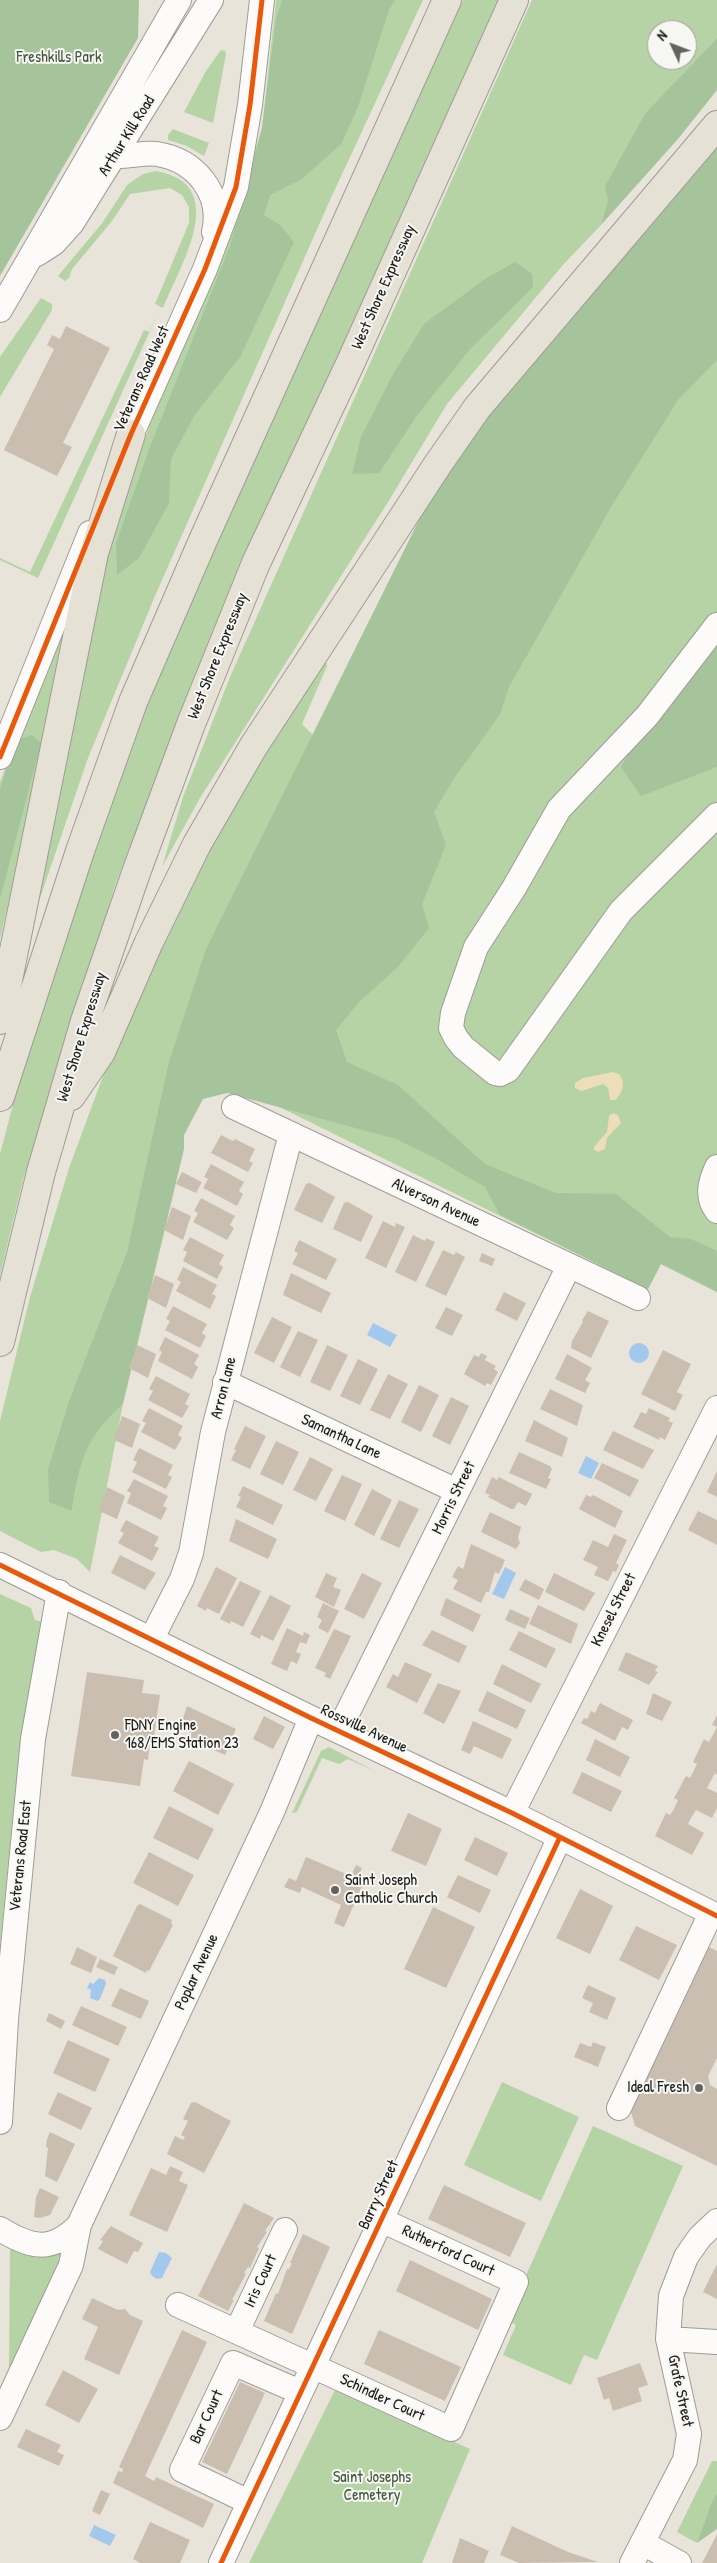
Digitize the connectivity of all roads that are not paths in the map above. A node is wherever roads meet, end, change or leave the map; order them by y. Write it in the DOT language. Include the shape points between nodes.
graph roads {
  1 [pos="179,0"];
  2 [pos="211,0"];
  3 [pos="262,0"];
  4 [pos="447,0"];
  5 [pos="514,0"];
  6 [pos="717,125"];
  7 [pos="114,156"];
  8 [pos="29,259"];
  9 [pos="205,269"];
  10 [pos="0,310"];
  11 [pos="131,434"];
  12 [pos="717,625"];
  13 [pos="0,756"];
  14 [pos="717,815"];
  15 [pos="0,1020"];
  16 [pos="0,1097"];
  17 [pos="234,1107"];
  18 [pos="58,1115"];
  19 [pos="291,1134"];
  20 [pos="717,1167"];
  21 [pos="717,1211"];
  22 [pos="569,1266"];
  23 [pos="638,1298"];
  24 [pos="0,1342"];
  25 [pos="225,1382"];
  26 [pos="717,1408"];
  27 [pos="457,1492"];
  28 [pos="0,1564"];
  29 [pos="59,1592"];
  30 [pos="152,1638"];
  31 [pos="311,1718"];
  32 [pos="338,1730"];
  33 [pos="512,1813"];
  34 [pos="560,1837"];
  35 [pos="714,1914"];
  36 [pos="619,2108"];
  37 [pos="0,2122"];
  38 [pos="381,2220"];
  39 [pos="717,2220"];
  40 [pos="79,2225"];
  41 [pos="0,2229"];
  42 [pos="285,2230"];
  43 [pos="178,2306"];
  44 [pos="237,2331"];
  45 [pos="668,2339"];
  46 [pos="717,2342"];
  47 [pos="312,2366"];
  48 [pos="300,2392"];
  49 [pos="0,2418"];
  50 [pos="451,2429"];
  51 [pos="249,2502"];
  52 [pos="637,2553"];
  53 [pos="221,2563"];
  54 [pos="679,2563"];
  1 -- 8 [label="street, Arthur Kill Road"];
  2 -- 7 [label="street, Arthur Kill Road"];
  3 -- 9 [label="street, Veterans Road West" via="236,188"];
  4 -- 16 [label="highway" via="133,702 80,851"];
  5 -- 18 [label="highway, West Shore Expressway" via="350,364 256,563 137,870 85,1021"];
  6 -- 18 [label="highway" via="477,408 438,464 253,747 197,844 149,942 102,1052"];
  7 -- 8 [label="street, Arthur Kill Road" via="72,223 54,243"];
  7 -- 9 [label="street" via="156,153 187,164 208,186 217,218"];
  8 -- 10 [label="street, Arthur Kill Road"];
  9 -- 11 [label="street, Veterans Road West"];
  11 -- 13 [label="street, Veterans Road West"];
  11 -- 15 [label="highway" via="94,553"];
  12 -- 14 [label="street" via="646,716 549,822 534,855 476,947 465,972 451,1028 463,1047 495,1073 508,1070 621,911"];
  17 -- 19 [label="street, Alverson Avenue"];
  18 -- 24 [label="highway, West Shore Expressway"];
  19 -- 22 [label="street, Alverson Avenue"];
  19 -- 25 [label="street, Arron Lane"];
  20 -- 21 [label="street" via="710,1181 710,1202"];
  22 -- 23 [label="street, Alverson Avenue"];
  22 -- 27 [label="street, Morris Street"];
  25 -- 27 [label="street, Samantha Lane"];
  25 -- 30 [label="street, Arron Lane" via="191,1553 182,1579"];
  26 -- 33 [label="street, Knesel Street"];
  27 -- 32 [label="street, Morris Street"];
  28 -- 29 [label="street, Rossville Avenue"];
  29 -- 30 [label="street, Rossville Avenue"];
  29 -- 37 [label="street, Veterans Road East" via="33,1739 6,2020"];
  30 -- 31 [label="street, Rossville Avenue"];
  31 -- 32 [label="street, Rossville Avenue"];
  31 -- 40 [label="street, Poplar Avenue" via="272,1812"];
  32 -- 33 [label="street, Rossville Avenue"];
  33 -- 34 [label="street, Rossville Avenue"];
  34 -- 35 [label="street, Rossville Avenue"];
  34 -- 38 [label="street, Barry Street"];
  35 -- 36 [label="street"];
  38 -- 47 [label="street, Barry Street"];
  38 -- 50 [label="street, Rutherford Court" via="516,2282"];
  39 -- 45 [label="street, Grafe Street" via="700,2237 678,2273 670,2303"];
  40 -- 41 [label="street, Poplar Avenue" via="57,2243 42,2245 25,2242"];
  40 -- 49 [label="street, Poplar Avenue" via="71,2265"];
  42 -- 44 [label="street, Iris Court"];
  43 -- 44 [label="street"];
  44 -- 47 [label="street"];
  45 -- 46 [label="street"];
  45 -- 52 [label="street, Grafe Street" via="689,2434 688,2447 686,2460"];
  47 -- 48 [label="street, Barry Street"];
  47 -- 50 [label="street, Schindler Court"];
  48 -- 51 [label="street, Barry Street"];
  48 -- 51 [label="street, Bar Court" via="233,2363 182,2470"];
  51 -- 53 [label="street, Barry Street"];
  52 -- 54 [label="street"];
}
